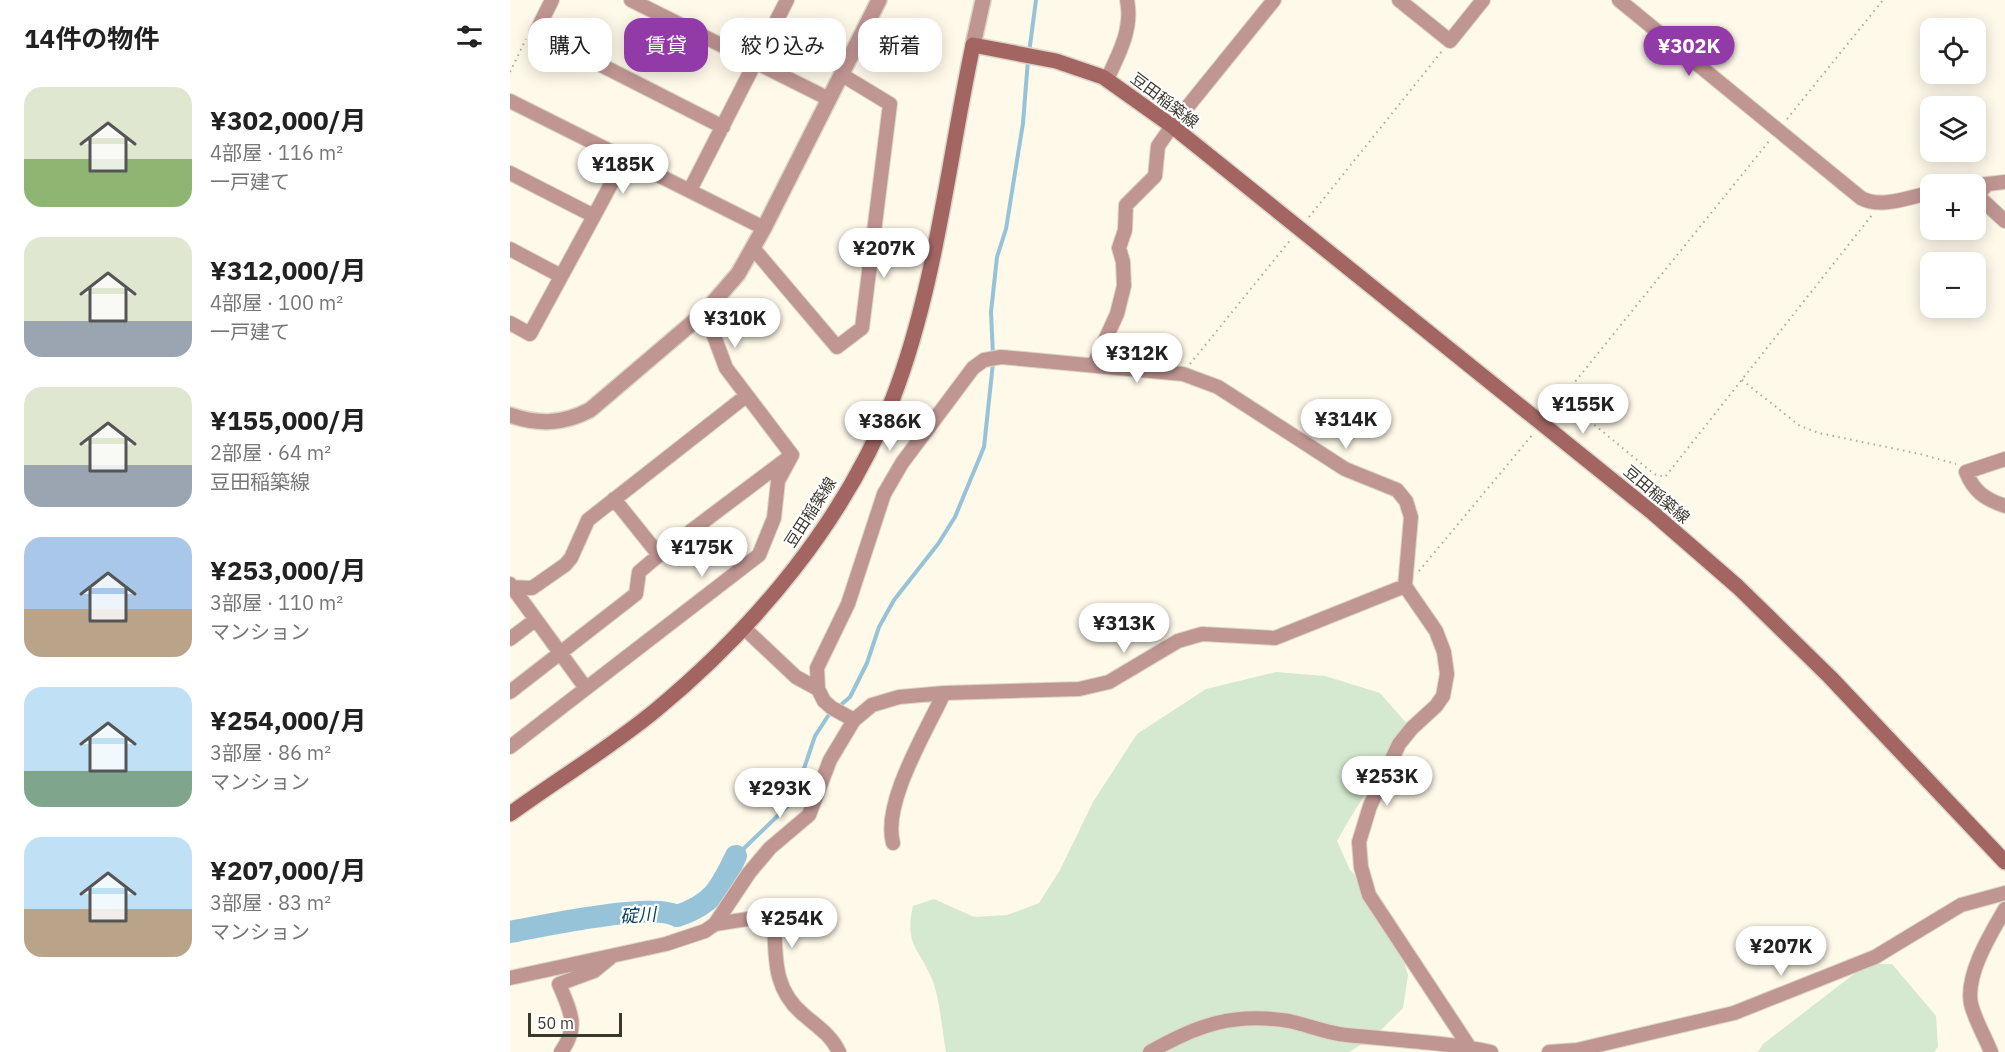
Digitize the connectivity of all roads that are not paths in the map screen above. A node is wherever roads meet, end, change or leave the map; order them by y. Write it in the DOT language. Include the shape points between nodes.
graph roads {
  1 [pos="552,0"];
  2 [pos="631,0"];
  3 [pos="787,0"];
  4 [pos="879,0"];
  5 [pos="982,0"];
  6 [pos="1127,0"];
  7 [pos="1274,0"];
  8 [pos="1399,0"];
  9 [pos="1483,0"];
  10 [pos="1619,0"];
  11 [pos="778,18"];
  12 [pos="720,44"];
  13 [pos="973,45"];
  14 [pos="752,72"];
  15 [pos="775,72"];
  16 [pos="842,75"];
  17 [pos="1105,78"];
  18 [pos="829,99"];
  19 [pos="510,101"];
  20 [pos="1172,126"];
  21 [pos="723,127"];
  22 [pos="625,158"];
  23 [pos="510,173"];
  24 [pos="2005,182"];
  25 [pos="1986,184"];
  26 [pos="690,190"];
  27 [pos="1920,195"];
  28 [pos="1986,203"];
  29 [pos="594,216"];
  30 [pos="2005,220"];
  31 [pos="764,228"];
  32 [pos="753,248"];
  33 [pos="510,249"];
  34 [pos="561,276"];
  35 [pos="705,312"];
  36 [pos="510,324"];
  37 [pos="1094,364"];
  38 [pos="746,396"];
  39 [pos="510,415"];
  40 [pos="792,455"];
  41 [pos="2005,459"];
  42 [pos="614,499"];
  43 [pos="2005,506"];
  44 [pos="659,555"];
  45 [pos="511,586"];
  46 [pos="1405,586"];
  47 [pos="535,620"];
  48 [pos="744,628"];
  49 [pos="510,639"];
  50 [pos="560,654"];
  51 [pos="585,687"];
  52 [pos="819,689"];
  53 [pos="510,692"];
  54 [pos="944,693"];
  55 [pos="854,720"];
  56 [pos="510,747"];
  57 [pos="510,814"];
  58 [pos="893,843"];
  59 [pos="2005,862"];
  60 [pos="2005,893"];
  61 [pos="2005,909"];
  62 [pos="715,924"];
  63 [pos="613,956"];
  64 [pos="510,978"];
  65 [pos="1470,1048"];
  66 [pos="561,1052"];
  67 [pos="839,1052"];
  68 [pos="1150,1052"];
  69 [pos="1491,1052"];
  70 [pos="1549,1052"];
  71 [pos="1991,1052"];
  1 -- 21 [label="street" via="536,32"];
  2 -- 12 [label="street"];
  3 -- 11 [label="street"];
  4 -- 16 [label="street"];
  5 -- 13 [label="street"];
  6 -- 17 [label="street" via="1127,30"];
  7 -- 20 [label="street"];
  8 -- 9 [label="street" via="1450,41"];
  10 -- 27 [label="street" via="1861,198 1882,203"];
  13 -- 17 [label="main road, 豆田稲築線" via="1056,62"];
  13 -- 48 [label="main road, 豆田稲築線" via="932,257 893,398 866,456 823,529"];
  14 -- 21 [label="street"];
  15 -- 18 [label="street"];
  16 -- 18 [label="street"];
  16 -- 32 [label="street" via="890,104 862,328 837,347"];
  17 -- 20 [label="main road, 豆田稲築線"];
  18 -- 31 [label="street"];
  19 -- 22 [label="street"];
  20 -- 37 [label="street" via="1158,146 1155,176 1126,205 1125,230 1119,248 1124,286 1117,314"];
  20 -- 59 [label="main road, 豆田稲築線" via="1653,513 1738,587 1830,677"];
  21 -- 26 [label="street"];
  22 -- 26 [label="street"];
  22 -- 29 [label="street"];
  23 -- 29 [label="street"];
  24 -- 25 [label="street"];
  26 -- 31 [label="street"];
  28 -- 30 [label="street"];
  29 -- 34 [label="street"];
  31 -- 32 [label="street"];
  32 -- 35 [label="street" via="738,274"];
  33 -- 34 [label="street"];
  34 -- 36 [label="street" via="530,334"];
  35 -- 38 [label="street" via="726,368"];
  35 -- 39 [label="street" via="590,410 573,419 555,423"];
  37 -- 46 [label="street" via="1183,374 1218,387 1345,469 1397,490 1406,501 1411,518"];
  37 -- 52 [label="street" via="1001,357 984,360 973,368 902,463 885,494 848,604 817,668"];
  38 -- 40 [label="street"];
  38 -- 42 [label="street"];
  40 -- 44 [label="street"];
  40 -- 51 [label="street" via="778,481 774,518 759,555"];
  41 -- 43 [label="street" via="1966,472 1977,492"];
  42 -- 44 [label="street"];
  42 -- 45 [label="street" via="588,520 565,565 532,588"];
  44 -- 50 [label="street" via="639,572 636,594"];
  45 -- 47 [label="street"];
  46 -- 54 [label="street" via="1275,638 1202,634 1178,641 1109,682 1079,689"];
  46 -- 65 [label="street" via="1436,631 1447,674 1443,696 1399,744 1370,806 1359,842 1361,867 1369,895 1384,920"];
  47 -- 49 [label="street"];
  47 -- 50 [label="street"];
  48 -- 52 [label="street" via="796,677"];
  48 -- 57 [label="main road, 豆田稲築線" via="654,711"];
  50 -- 51 [label="street"];
  50 -- 53 [label="street"];
  51 -- 56 [label="street"];
  52 -- 55 [label="street" via="824,701"];
  54 -- 55 [label="street" via="884,701 865,709"];
  54 -- 58 [label="street" via="895,798 890,832"];
  55 -- 62 [label="street" via="830,760 809,815 748,873"];
  60 -- 70 [label="street" via="1961,905 1875,957 1734,1013 1577,1050"];
  61 -- 71 [label="street" via="1981,954 1971,985 1971,1004"];
  62 -- 63 [label="street" via="666,944"];
  62 -- 67 [label="street" via="774,915 778,980 785,995 834,1041"];
  63 -- 64 [label="street"];
  63 -- 66 [label="street" via="594,971 559,984 572,1015 568,1042"];
  65 -- 68 [label="street" via="1336,1034 1261,1017 1214,1023 1184,1032"];
  65 -- 69 [label="street"];
}
